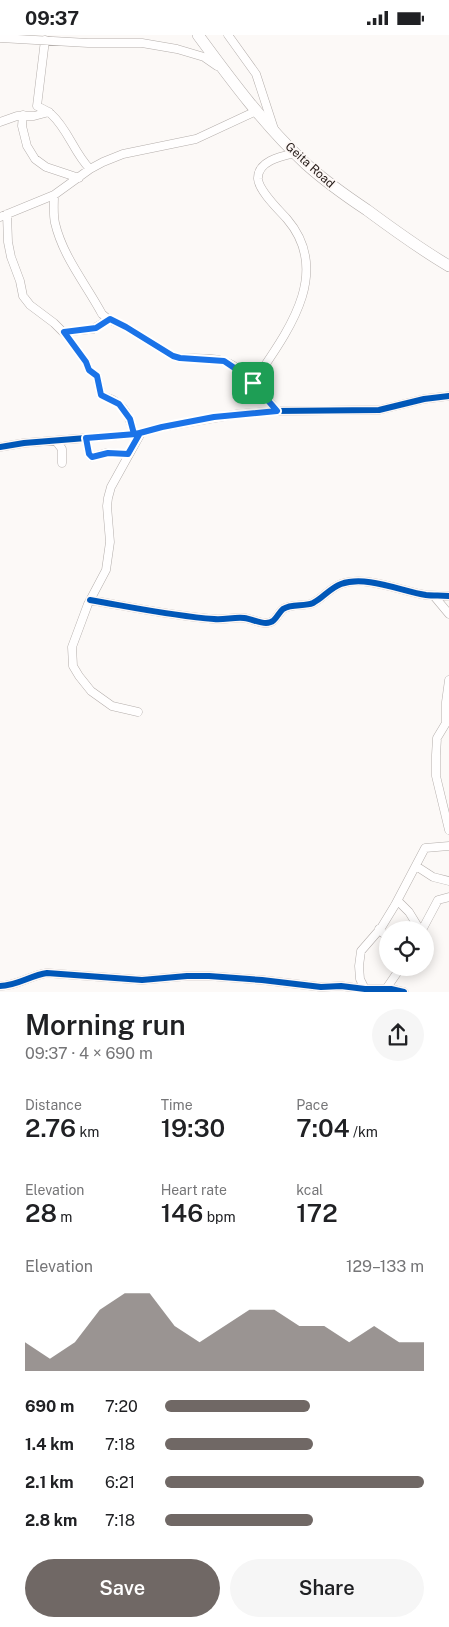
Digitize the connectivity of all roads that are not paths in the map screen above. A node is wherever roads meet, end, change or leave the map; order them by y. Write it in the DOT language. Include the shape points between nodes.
graph roads {
  1 [pos="198,35"];
  2 [pos="228,35"];
  3 [pos="30,37"];
  4 [pos="0,39"];
  5 [pos="46,40"];
  6 [pos="227,73"];
  7 [pos="256,111"];
  8 [pos="49,112"];
  9 [pos="23,115"];
  10 [pos="0,122"];
  11 [pos="277,135"];
  12 [pos="295,153"];
  13 [pos="90,169"];
  14 [pos="78,178"];
  15 [pos="54,195"];
  16 [pos="3,216"];
  17 [pos="449,266"];
  18 [pos="110,319"];
  19 [pos="64,332"];
  20 [pos="253,383"];
  21 [pos="449,396"];
  22 [pos="277,411"];
  23 [pos="137,433"];
  24 [pos="86,438"];
  25 [pos="56,441"];
  26 [pos="0,447"];
  27 [pos="128,454"];
  28 [pos="62,463"];
  29 [pos="434,596"];
  30 [pos="449,596"];
  31 [pos="90,599"];
  32 [pos="449,614"];
  33 [pos="449,682"];
  34 [pos="138,712"];
  35 [pos="449,830"];
  36 [pos="449,846"];
  37 [pos="416,866"];
  38 [pos="449,881"];
  39 [pos="449,897"];
  40 [pos="398,901"];
  41 [pos="384,921"];
  42 [pos="415,921"];
  43 [pos="426,921"];
  44 [pos="379,929"];
  45 [pos="395,976"];
  46 [pos="0,986"];
  47 [pos="322,989"];
  48 [pos="365,989"];
  49 [pos="386,989"];
  50 [pos="404,992"];
  1 -- 6 [label="highway, Geita Road"];
  2 -- 11 [label="street" via="256,74"];
  3 -- 4 [label="street"];
  3 -- 5 [label="street"];
  5 -- 6 [label="street" via="142,43 177,49 204,57"];
  5 -- 8 [label="street" via="38,106"];
  6 -- 7 [label="highway, Geita Road"];
  7 -- 11 [label="highway, Geita Road"];
  7 -- 13 [label="street" via="196,139 123,154"];
  8 -- 9 [label="street"];
  8 -- 13 [label="street"];
  9 -- 10 [label="street"];
  9 -- 14 [label="street" via="22,126 34,159 46,167"];
  11 -- 12 [label="highway, Geita Road"];
  12 -- 17 [label="highway, Geita Road" via="327,182"];
  12 -- 20 [label="street" via="268,161 258,180 299,235 306,254 307,273 298,307 285,335"];
  13 -- 14 [label="street"];
  14 -- 15 [label="street"];
  15 -- 16 [label="street"];
  15 -- 18 [label="street" via="55,221 69,258 102,314"];
  16 -- 19 [label="street" via="23,296"];
  18 -- 19 [label="street" via="96,328"];
  18 -- 20 [label="street" via="173,356 224,361"];
  19 -- 23 [label="street" via="89,370 97,376 101,395 116,402"];
  20 -- 22 [label="street"];
  21 -- 22 [label="street" via="379,410"];
  22 -- 23 [label="street" via="214,417"];
  23 -- 24 [label="street"];
  23 -- 27 [label="street"];
  24 -- 25 [label="street"];
  24 -- 27 [label="street" via="92,457 108,453"];
  25 -- 26 [label="street"];
  25 -- 28 [label="street" via="62,449"];
  27 -- 31 [label="street" via="108,498 110,542 106,570"];
  29 -- 30 [label="street"];
  29 -- 31 [label="street" via="385,584 342,583 312,603 286,608 274,621 266,623 244,618 180,615"];
  29 -- 32 [label="street"];
  31 -- 34 [label="street" via="72,647 73,666 91,691 112,706"];
  33 -- 35 [label="street" via="446,723 437,738 436,776"];
  36 -- 37 [label="street" via="425,848"];
  37 -- 38 [label="street" via="433,877"];
  37 -- 40 [label="street"];
  39 -- 43 [label="street" via="438,900"];
  40 -- 41 [label="street"];
  40 -- 42 [label="street"];
  44 -- 48 [label="street" via="359,957 360,979"];
  45 -- 49 [label="street"];
  46 -- 47 [label="street" via="47,973 142,980 209,976"];
  47 -- 48 [label="street" via="341,986"];
  48 -- 49 [label="street"];
  49 -- 50 [label="street"];
}
